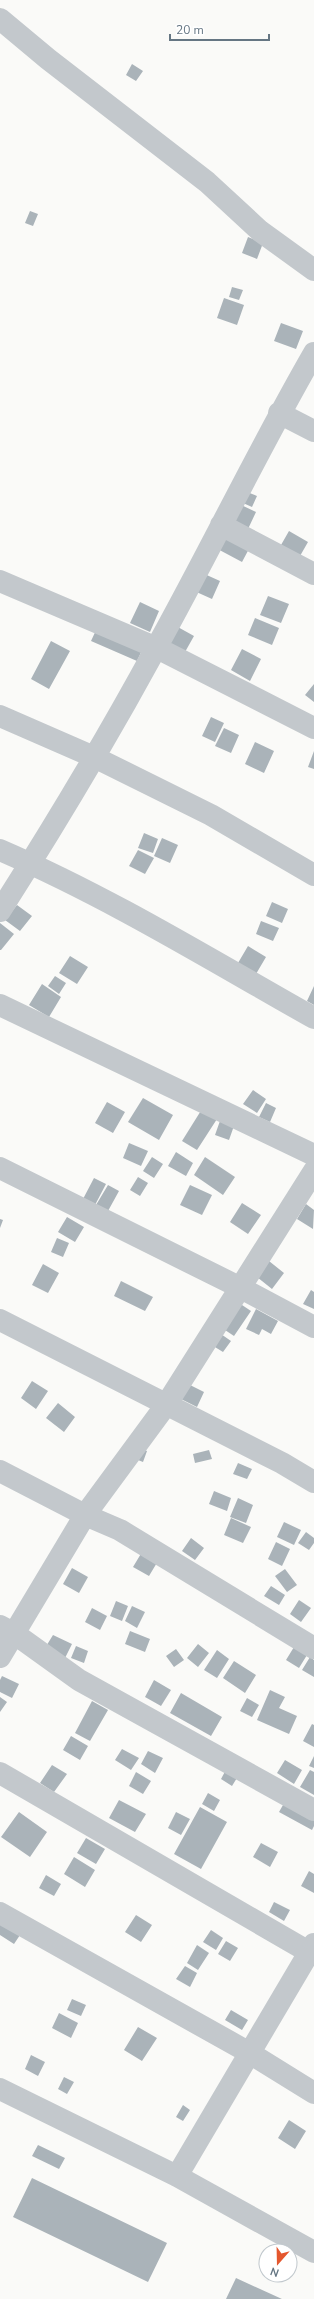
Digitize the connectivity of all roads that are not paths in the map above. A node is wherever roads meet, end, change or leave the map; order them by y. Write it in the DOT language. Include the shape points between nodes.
graph roads {
  1 [pos="0,19"];
  2 [pos="314,270"];
  3 [pos="314,353"];
  4 [pos="279,413"];
  5 [pos="314,431"];
  6 [pos="221,524"];
  7 [pos="314,574"];
  8 [pos="0,581"];
  9 [pos="157,648"];
  10 [pos="0,716"];
  11 [pos="314,728"];
  12 [pos="94,757"];
  13 [pos="0,850"];
  14 [pos="30,864"];
  15 [pos="314,875"];
  16 [pos="0,911"];
  17 [pos="0,1005"];
  18 [pos="314,1018"];
  19 [pos="314,1155"];
  20 [pos="0,1168"];
  21 [pos="314,1171"];
  22 [pos="241,1288"];
  23 [pos="0,1320"];
  24 [pos="314,1327"];
  25 [pos="166,1405"];
  26 [pos="0,1471"];
  27 [pos="314,1482"];
  28 [pos="85,1515"];
  29 [pos="8,1630"];
  30 [pos="314,1648"];
  31 [pos="0,1657"];
  32 [pos="0,1773"];
  33 [pos="314,1810"];
  34 [pos="0,1913"];
  35 [pos="312,1950"];
  36 [pos="248,2052"];
  37 [pos="0,2089"];
  38 [pos="314,2093"];
  39 [pos="177,2176"];
  40 [pos="314,2252"];
  1 -- 2 [label="street" via="207,182 260,231"];
  3 -- 4 [label="street"];
  4 -- 5 [label="street"];
  4 -- 6 [label="street"];
  6 -- 7 [label="street"];
  6 -- 9 [label="street"];
  8 -- 9 [label="street"];
  9 -- 11 [label="street"];
  9 -- 12 [label="street"];
  10 -- 12 [label="street"];
  12 -- 14 [label="street"];
  12 -- 15 [label="street" via="211,815"];
  13 -- 14 [label="street"];
  14 -- 16 [label="street"];
  14 -- 18 [label="street" via="131,915"];
  17 -- 19 [label="street"];
  20 -- 22 [label="street"];
  21 -- 22 [label="street"];
  22 -- 24 [label="street"];
  22 -- 25 [label="street"];
  23 -- 25 [label="street"];
  25 -- 27 [label="street" via="282,1463"];
  25 -- 28 [label="street"];
  26 -- 28 [label="street"];
  28 -- 29 [label="street"];
  28 -- 30 [label="street" via="120,1530"];
  29 -- 31 [label="street"];
  29 -- 33 [label="street" via="79,1680"];
  32 -- 35 [label="street"];
  34 -- 36 [label="street"];
  35 -- 36 [label="street"];
  36 -- 38 [label="street"];
  36 -- 39 [label="street"];
  37 -- 39 [label="street"];
  39 -- 40 [label="street"];
}
